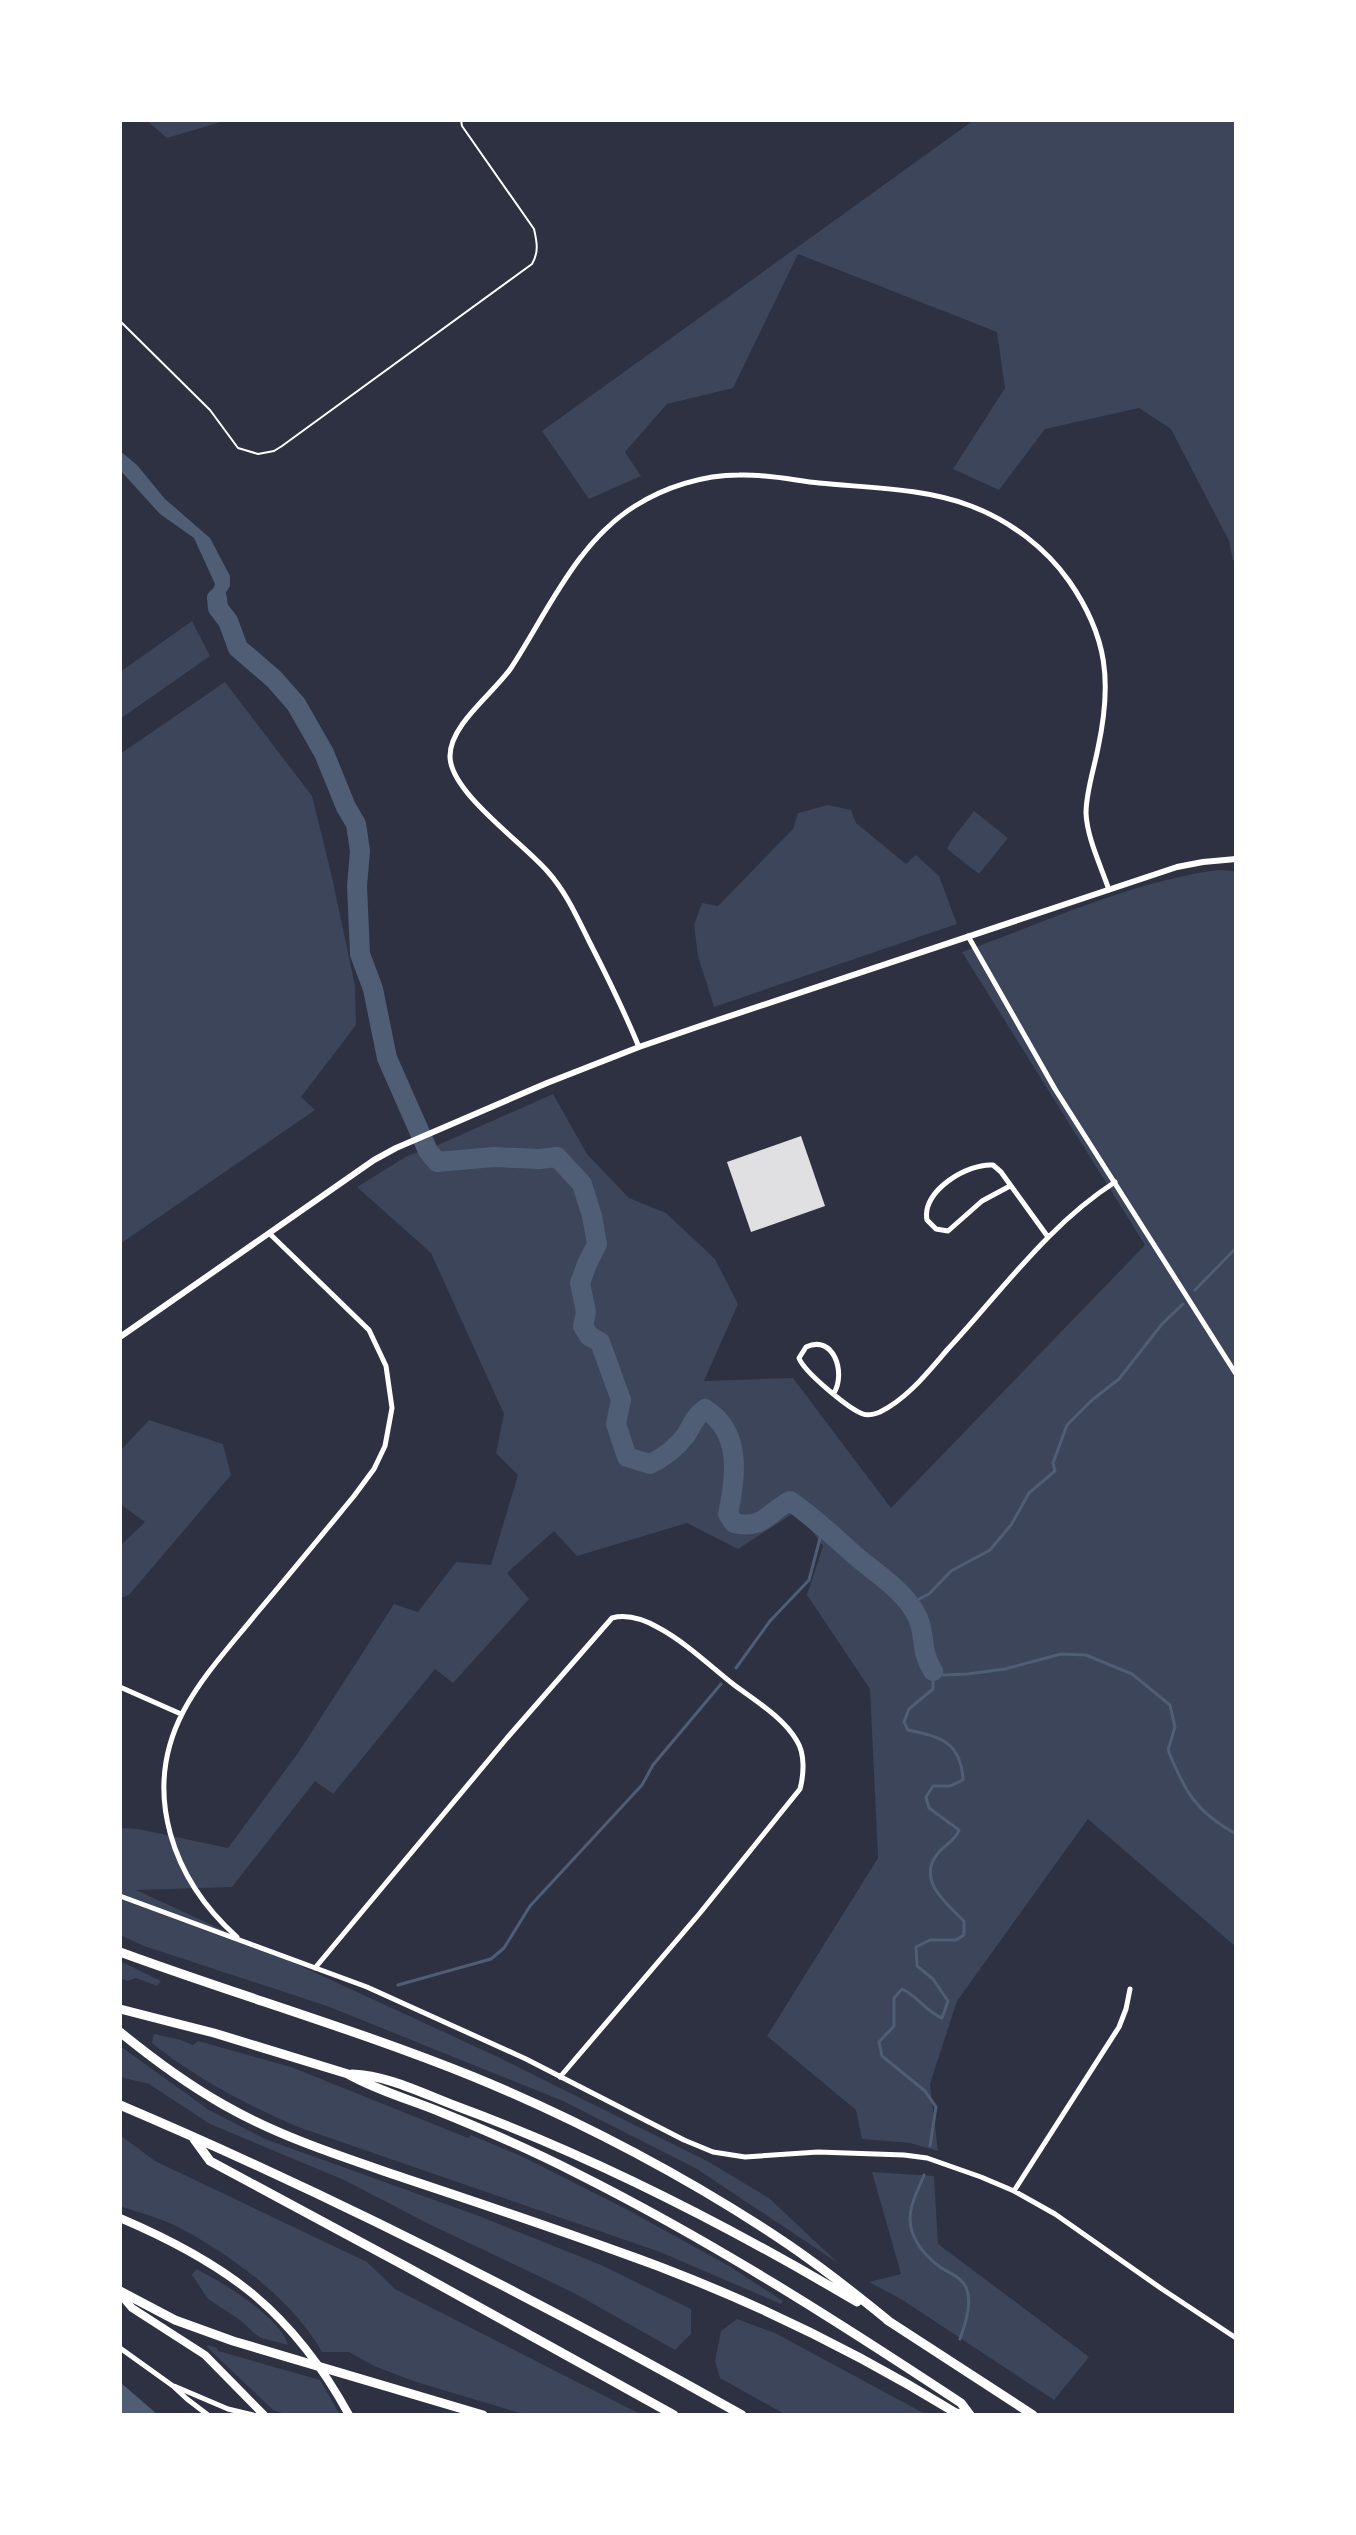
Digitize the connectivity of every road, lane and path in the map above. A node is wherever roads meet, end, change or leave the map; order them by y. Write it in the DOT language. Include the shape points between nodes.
graph roads {
  1 [pos="461,120"];
  2 [pos="120,321"];
  3 [pos="1236,859"];
  4 [pos="1109,890"];
  5 [pos="968,936"];
  6 [pos="639,1047"];
  7 [pos="1115,1182"];
  8 [pos="1010,1186"];
  9 [pos="270,1234"];
  10 [pos="1048,1237"];
  11 [pos="120,1337"];
  12 [pos="1236,1374"];
  13 [pos="834,1393"];
  14 [pos="120,1687"];
  15 [pos="182,1714"];
  16 [pos="120,1896"];
  17 [pos="241,1940"];
  18 [pos="120,1952"];
  19 [pos="315,1968"];
  20 [pos="1130,1989"];
  21 [pos="120,2009"];
  22 [pos="120,2032"];
  23 [pos="348,2074"];
  24 [pos="560,2077"];
  25 [pos="120,2105"];
  26 [pos="193,2137"];
  27 [pos="1014,2191"];
  28 [pos="120,2218"];
  29 [pos="120,2292"];
  30 [pos="890,2322"];
  31 [pos="1236,2338"];
  32 [pos="120,2348"];
  33 [pos="173,2386"];
  34 [pos="208,2415"];
  35 [pos="253,2415"];
  36 [pos="264,2415"];
  37 [pos="349,2415"];
  38 [pos="483,2415"];
  39 [pos="674,2415"];
  40 [pos="742,2415"];
  41 [pos="968,2415"];
  42 [pos="1033,2415"];
  1 -- 2 [label="lane" via="534,229 536,257 282,446 264,453 238,448 210,410"];
  3 -- 4 [label="street" via="1177,867"];
  4 -- 5 [label="street"];
  4 -- 6 [label="street" via="1086,812 1106,711 1102,652 1070,582 1040,548 990,514 945,498 738,474 685,483 635,506 592,543 503,679 460,728 450,757 453,774 466,792 537,860 564,894"];
  5 -- 6 [label="street"];
  5 -- 7 [label="street"];
  6 -- 9 [label="street" via="396,1148"];
  7 -- 10 [label="street"];
  7 -- 12 [label="street"];
  8 -- 8 [label="street" via="993,1165 967,1170 933,1196 927,1220 948,1231 982,1201"];
  8 -- 10 [label="street"];
  9 -- 11 [label="street"];
  9 -- 15 [label="street" via="369,1330 390,1384 389,1429 374,1469 212,1668"];
  10 -- 13 [label="street" via="891,1405 866,1415"];
  13 -- 13 [label="street" via="840,1379 835,1357 821,1344 806,1347 800,1354 803,1367"];
  14 -- 15 [label="street"];
  15 -- 17 [label="street" via="166,1766 168,1829 200,1899"];
  16 -- 17 [label="street"];
  17 -- 19 [label="street"];
  18 -- 30 [label="highway" via="420,2057 541,2107 741,2215"];
  19 -- 24 [label="street"];
  19 -- 24 [label="street" via="612,1618 628,1616 658,1627 797,1740 803,1769 800,1789"];
  20 -- 27 [label="street" via="1119,2027"];
  21 -- 23 [label="highway"];
  22 -- 41 [label="highway" via="192,2085 278,2132 712,2287 783,2318"];
  23 -- 30 [label="highway" via="368,2074 425,2094 589,2160 739,2234"];
  23 -- 41 [label="highway" via="515,2144 644,2209 875,2346 961,2403"];
  24 -- 27 [label="street" via="713,2152 745,2157 818,2152 904,2155 927,2158"];
  25 -- 26 [label="highway"];
  26 -- 39 [label="highway" via="210,2161"];
  26 -- 40 [label="highway" via="439,2252"];
  27 -- 31 [label="street"];
  28 -- 37 [label="highway" via="215,2265 262,2301 297,2338"];
  29 -- 36 [label="highway" via="132,2308 205,2355"];
  29 -- 38 [label="highway" via="233,2341"];
  30 -- 42 [label="highway"];
  32 -- 33 [label="street"];
  33 -- 34 [label="street"];
  33 -- 35 [label="street"];
}
